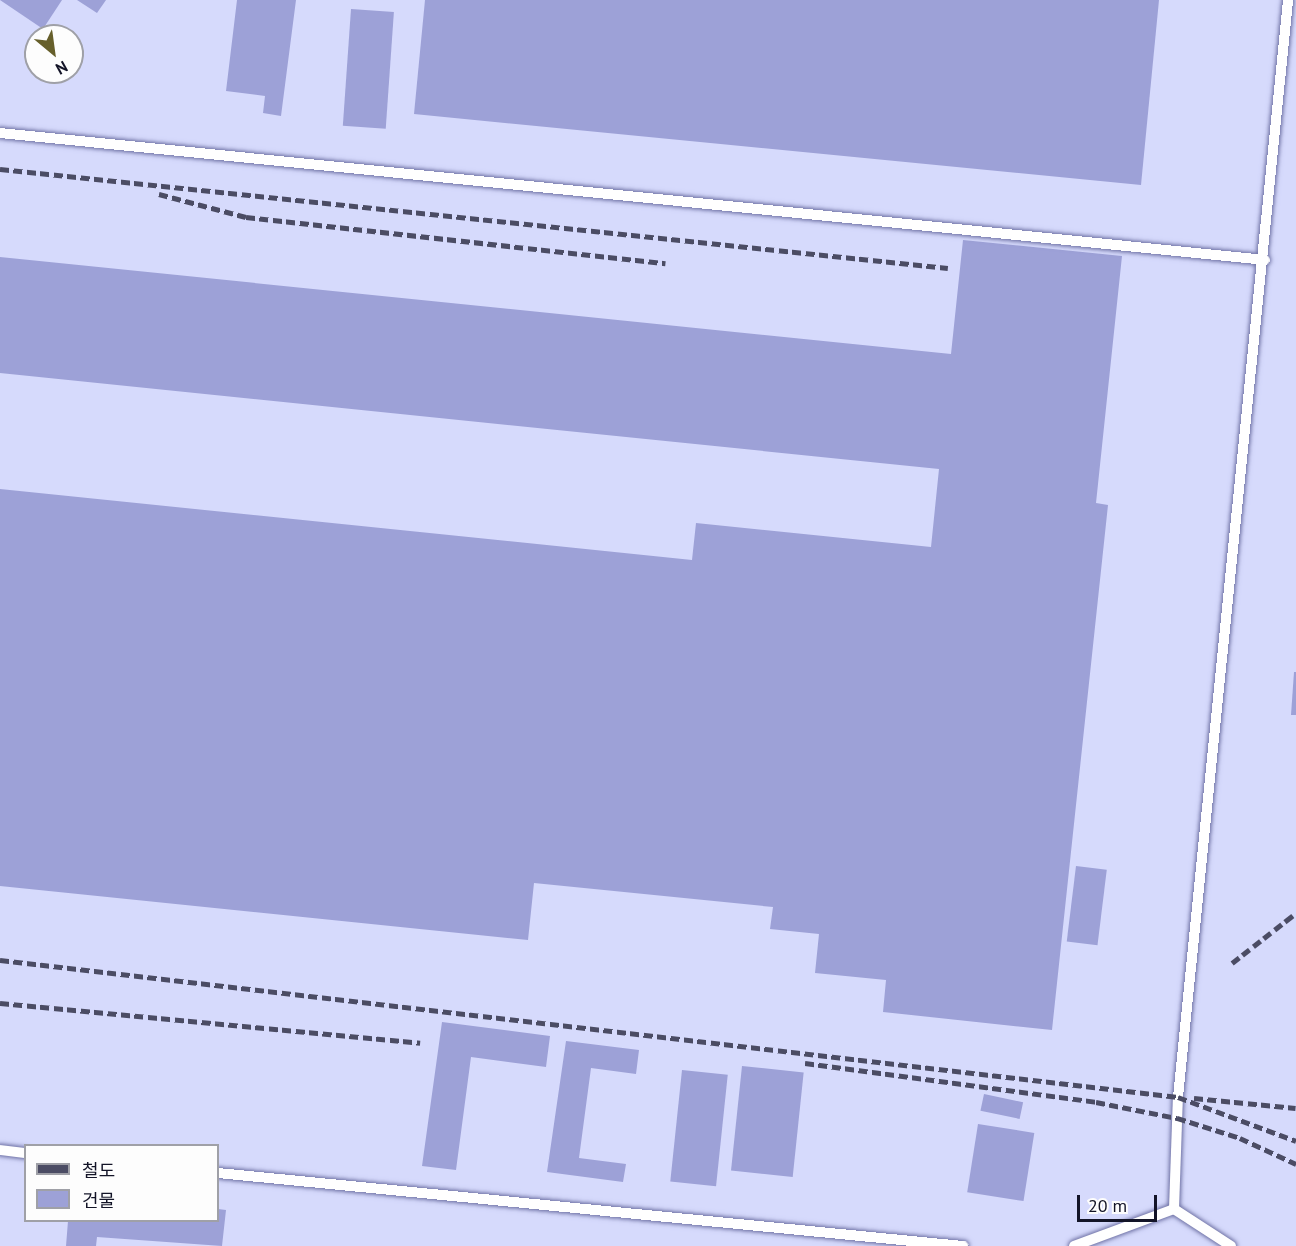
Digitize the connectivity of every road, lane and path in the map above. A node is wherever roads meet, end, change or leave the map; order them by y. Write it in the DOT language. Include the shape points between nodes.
graph roads {
  1 [pos="1288,0"];
  2 [pos="0,133"];
  3 [pos="1265,260"];
  4 [pos="0,1150"];
  5 [pos="24,1153"];
  6 [pos="219,1173"];
  7 [pos="1174,1209"];
  8 [pos="963,1246"];
  9 [pos="1074,1246"];
  10 [pos="1231,1246"];
  1 -- 3 [label="lane"];
  2 -- 3 [label="lane"];
  3 -- 7 [label="lane" via="1178,1097"];
  4 -- 5 [label="lane"];
  6 -- 8 [label="lane"];
  7 -- 9 [label="lane"];
  7 -- 10 [label="lane"];
}
